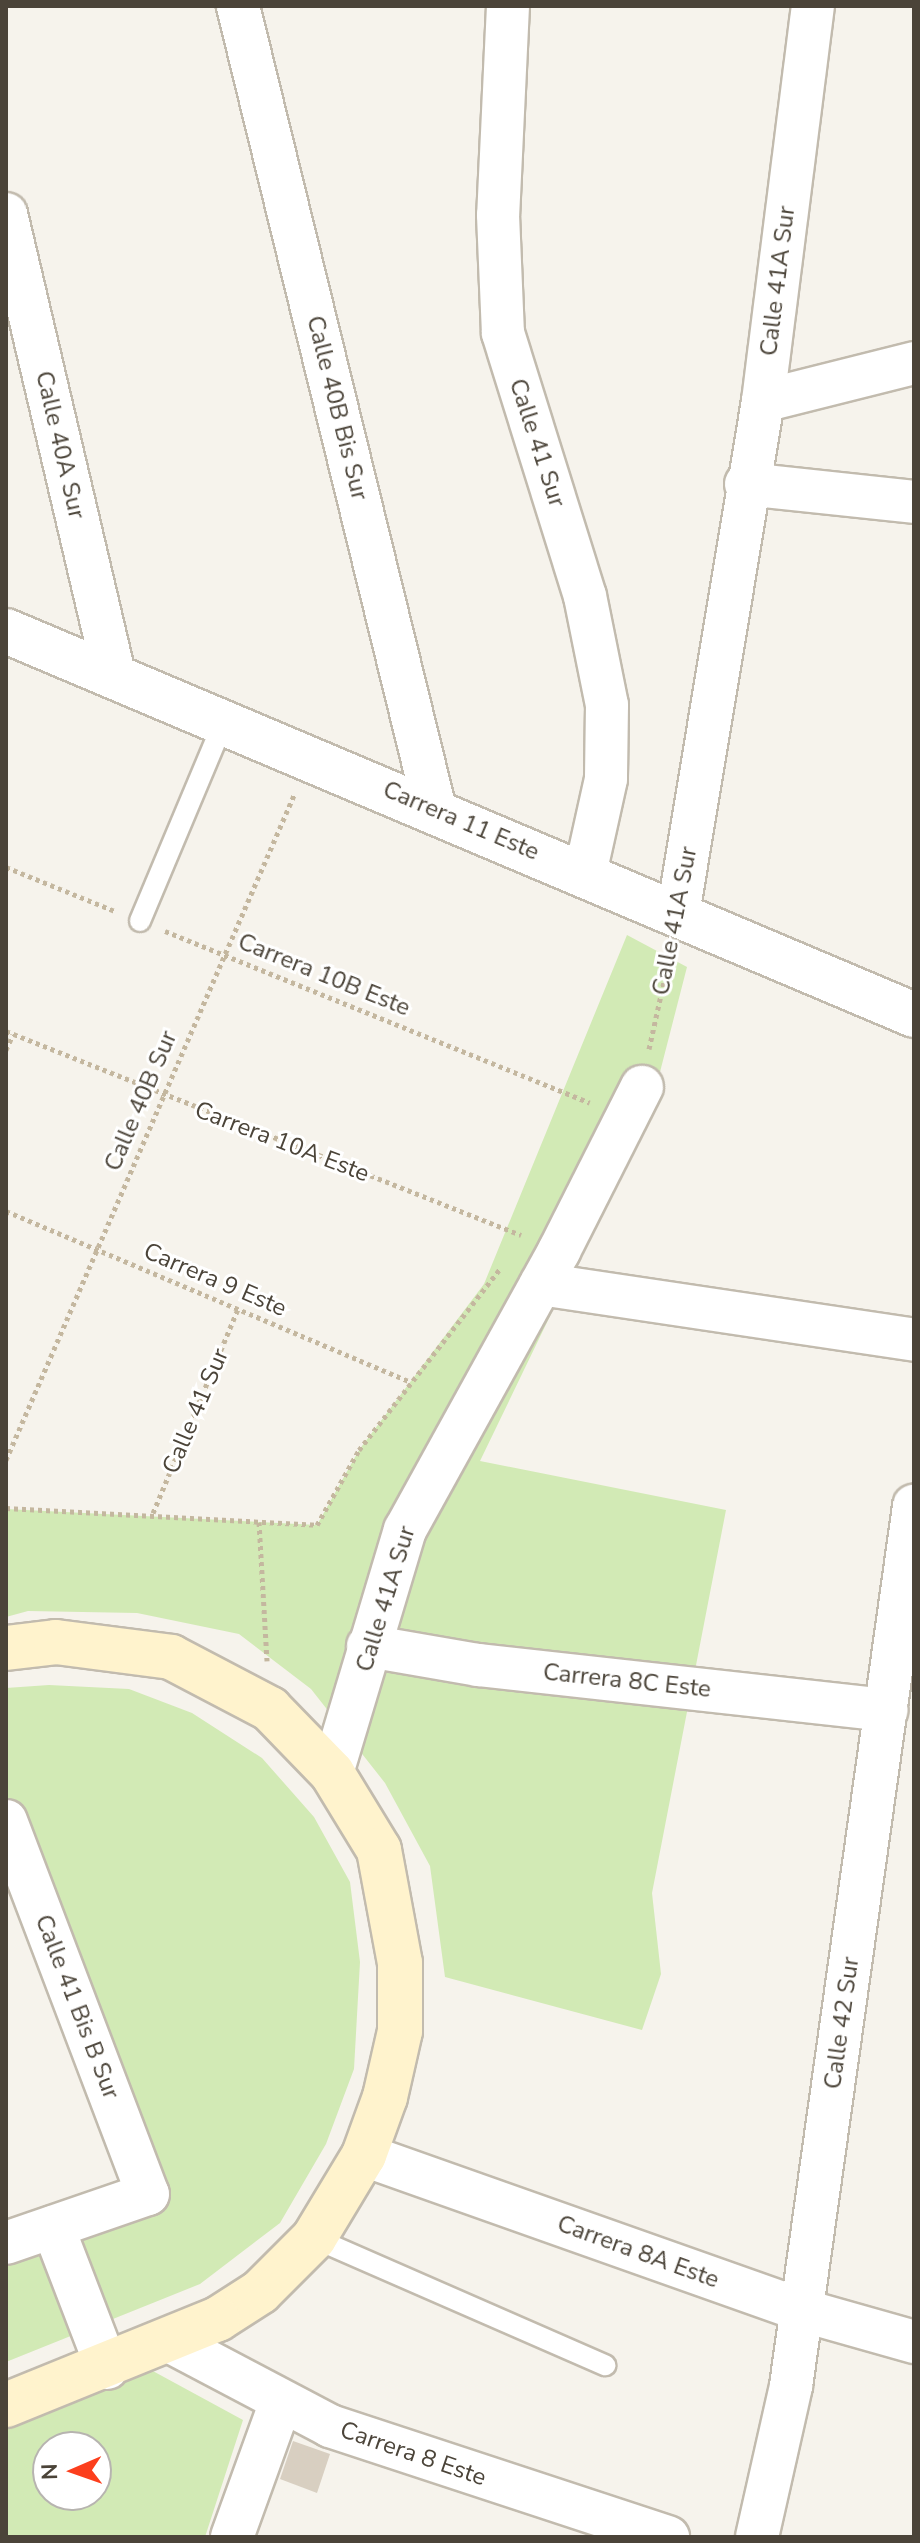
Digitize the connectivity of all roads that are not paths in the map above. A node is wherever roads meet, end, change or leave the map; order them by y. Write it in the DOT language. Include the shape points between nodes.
graph roads {
  1 [pos="238,6"];
  2 [pos="508,6"];
  3 [pos="813,6"];
  4 [pos="6,214"];
  5 [pos="914,363"];
  6 [pos="763,401"];
  7 [pos="746,484"];
  8 [pos="914,502"];
  9 [pos="6,631"];
  10 [pos="114,675"];
  11 [pos="224,721"];
  12 [pos="435,810"];
  13 [pos="585,874"];
  14 [pos="678,913"];
  15 [pos="140,921"];
  16 [pos="914,1015"];
  17 [pos="635,1103"];
  18 [pos="550,1268"];
  19 [pos="914,1340"];
  20 [pos="914,1506"];
  21 [pos="368,1646"];
  22 [pos="6,1648"];
  23 [pos="887,1710"];
  24 [pos="332,1773"];
  25 [pos="6,1821"];
  26 [pos="364,2155"];
  27 [pos="53,2227"];
  28 [pos="314,2238"];
  29 [pos="6,2243"];
  30 [pos="801,2310"];
  31 [pos="171,2342"];
  32 [pos="914,2342"];
  33 [pos="605,2365"];
  34 [pos="107,2368"];
  35 [pos="281,2402"];
  36 [pos="6,2405"];
  37 [pos="232,2537"];
  38 [pos="668,2537"];
  39 [pos="757,2537"];
  1 -- 12 [label="street, Calle 40B Bis Sur"];
  2 -- 13 [label="street, Calle 41 Sur" via="498,215 503,333 585,596 607,705 606,779"];
  3 -- 6 [label="street, Calle 41A Sur"];
  4 -- 10 [label="street, Calle 40A Sur"];
  5 -- 6 [label="street"];
  6 -- 7 [label="street, Calle 41A Sur"];
  7 -- 8 [label="street"];
  7 -- 14 [label="street, Calle 41A Sur"];
  9 -- 10 [label="street, Carrera 11 Este"];
  10 -- 11 [label="street, Carrera 11 Este"];
  11 -- 12 [label="street, Carrera 11 Este"];
  11 -- 15 [label="lane"];
  12 -- 13 [label="street, Carrera 11 Este"];
  13 -- 14 [label="street, Carrera 11 Este"];
  14 -- 16 [label="street, Carrera 11 Este"];
  17 -- 18 [label="street, Calle 41A Sur"];
  18 -- 19 [label="street"];
  18 -- 21 [label="street, Calle 41A Sur" via="405,1530"];
  20 -- 23 [label="street, Calle 42 Sur"];
  21 -- 23 [label="street, Carrera 8C Este" via="478,1665"];
  21 -- 24 [label="street, Calle 41A Sur"];
  22 -- 24 [label="main road" via="56,1642 171,1657 270,1709"];
  23 -- 30 [label="street, Calle 42 Sur"];
  24 -- 26 [label="main road" via="379,1850 400,1963 400,2031"];
  25 -- 27 [label="street, Calle 41 Bis B Sur" via="148,2194"];
  26 -- 28 [label="main road"];
  26 -- 30 [label="street, Carrera 8A Este"];
  27 -- 29 [label="street"];
  27 -- 34 [label="street"];
  28 -- 31 [label="main road" via="260,2292"];
  28 -- 33 [label="lane"];
  30 -- 32 [label="street, Carrera 8A Este"];
  30 -- 39 [label="street, Calle 42 Sur" via="788,2401"];
  31 -- 34 [label="main road"];
  31 -- 35 [label="street, Carrera 8 Este"];
  34 -- 36 [label="main road"];
  35 -- 37 [label="street"];
  35 -- 38 [label="street, Carrera 8 Este" via="380,2445"];
}
